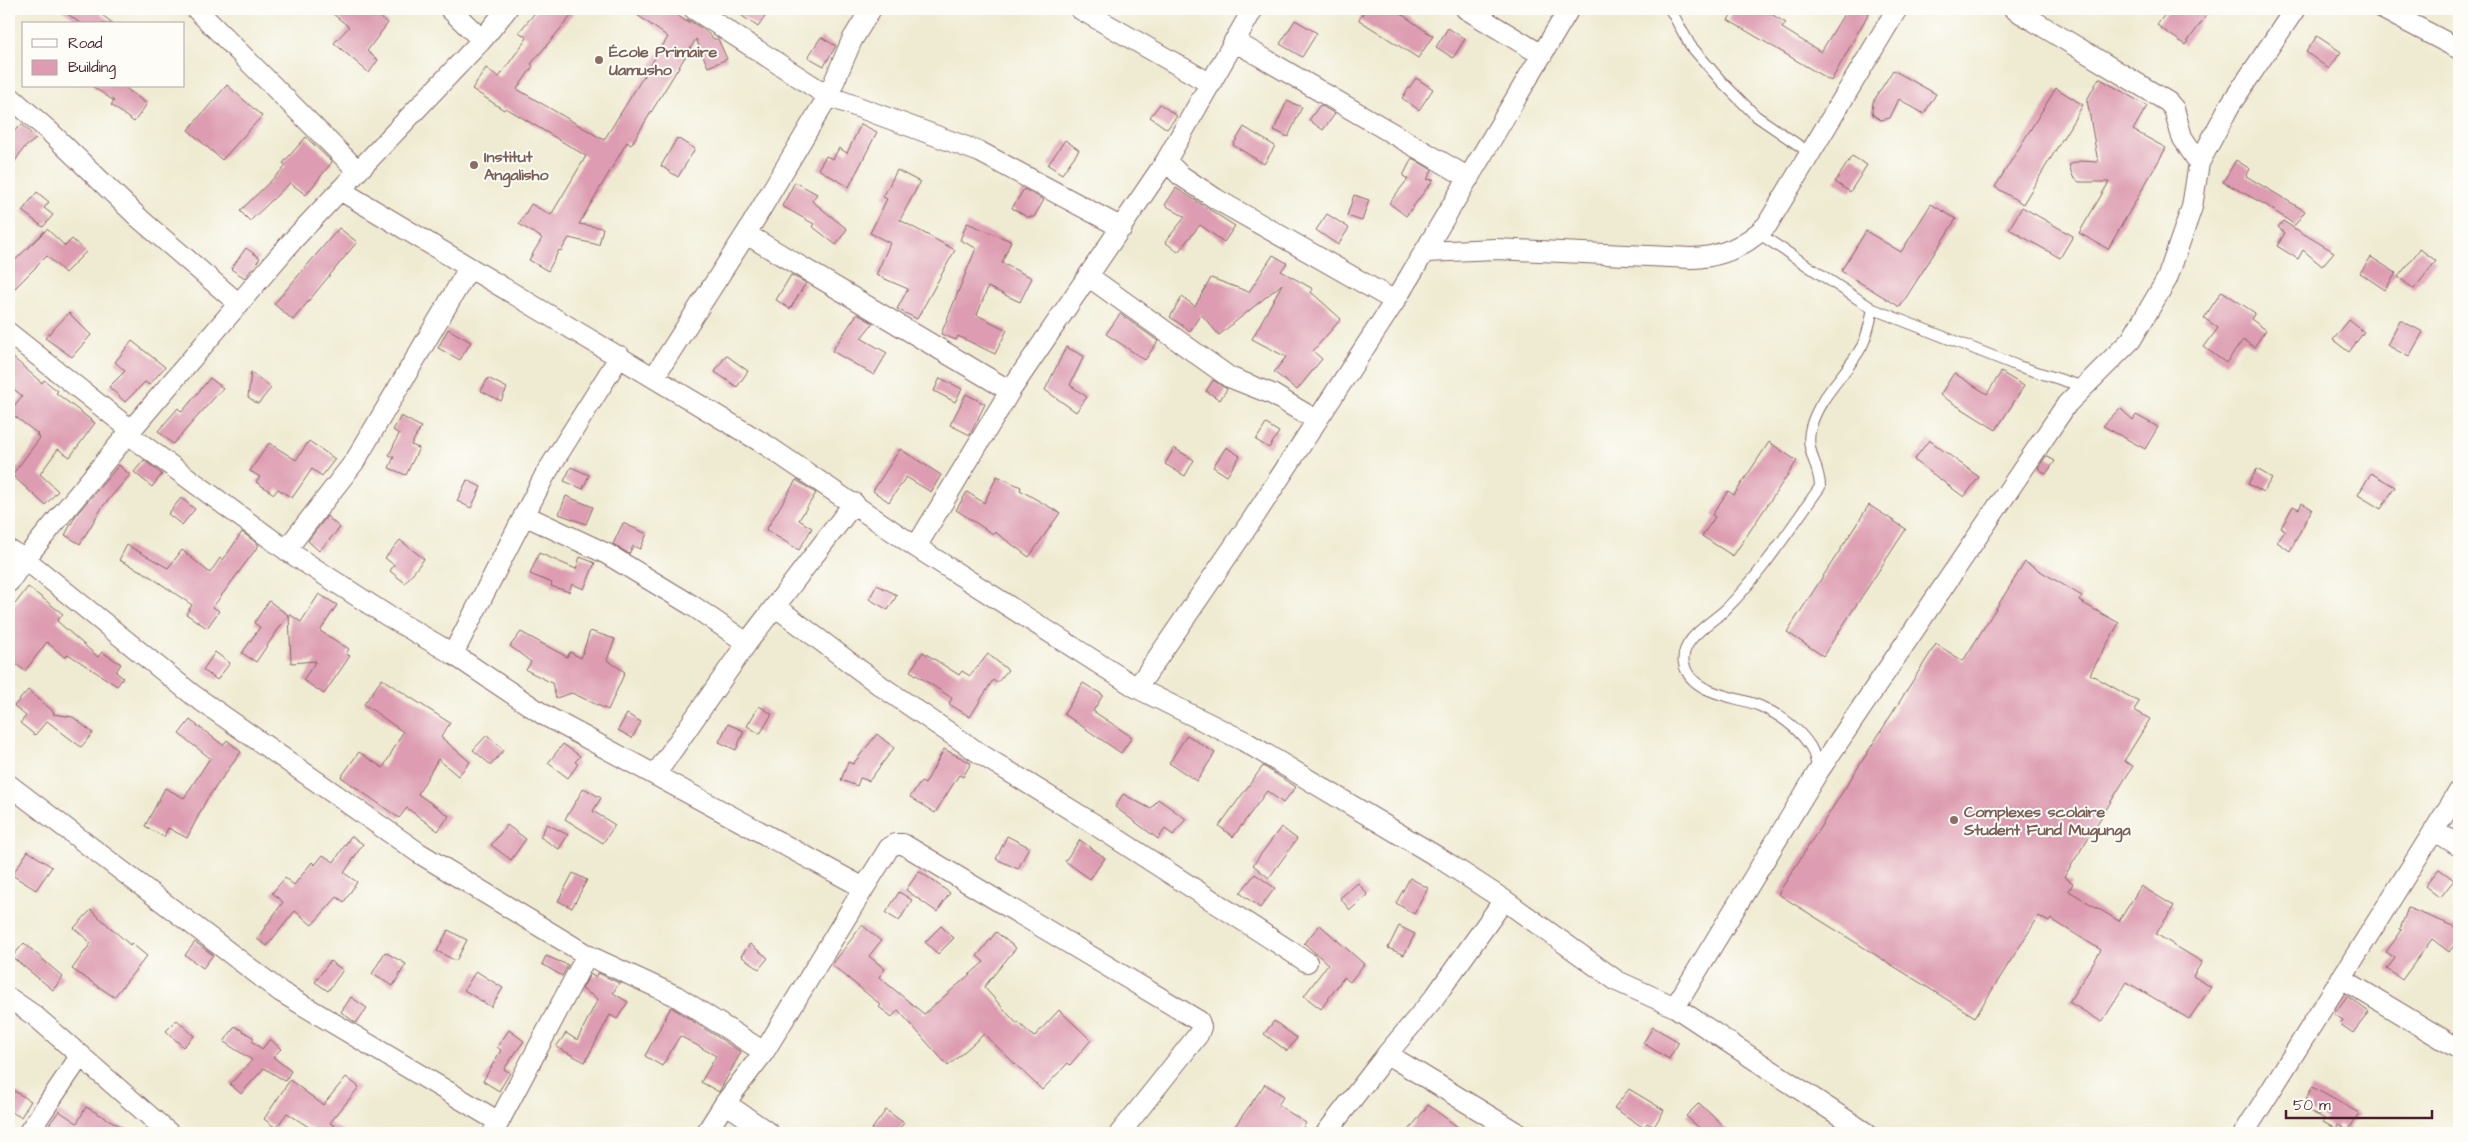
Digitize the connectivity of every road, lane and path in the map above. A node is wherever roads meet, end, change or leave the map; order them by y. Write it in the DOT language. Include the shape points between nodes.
graph roads {
  1 [pos="196,9"];
  2 [pos="450,9"];
  3 [pos="507,9"];
  4 [pos="694,9"];
  5 [pos="871,9"];
  6 [pos="1080,9"];
  7 [pos="1253,9"];
  8 [pos="1466,9"];
  9 [pos="1569,9"];
  10 [pos="1670,9"];
  11 [pos="1897,9"];
  12 [pos="2014,9"];
  13 [pos="2295,9"];
  14 [pos="2383,9"];
  15 [pos="482,40"];
  16 [pos="1234,41"];
  17 [pos="2459,49"];
  18 [pos="1542,54"];
  19 [pos="1211,84"];
  20 [pos="9,96"];
  21 [pos="828,96"];
  22 [pos="1810,153"];
  23 [pos="1166,161"];
  24 [pos="2199,163"];
  25 [pos="358,172"];
  26 [pos="1469,178"];
  27 [pos="340,190"];
  28 [pos="1122,228"];
  29 [pos="746,234"];
  30 [pos="1758,234"];
  31 [pos="1426,252"];
  32 [pos="469,268"];
  33 [pos="1088,276"];
  34 [pos="1395,301"];
  35 [pos="240,304"];
  36 [pos="1873,309"];
  37 [pos="9,333"];
  38 [pos="620,356"];
  39 [pos="654,377"];
  40 [pos="2084,387"];
  41 [pos="1010,391"];
  42 [pos="1316,420"];
  43 [pos="130,432"];
  44 [pos="854,503"];
  45 [pos="524,515"];
  46 [pos="916,546"];
  47 [pos="286,550"];
  48 [pos="17,554"];
  49 [pos="9,582"];
  50 [pos="776,607"];
  51 [pos="747,643"];
  52 [pos="452,654"];
  53 [pos="1136,688"];
  54 [pos="1818,772"];
  55 [pos="656,776"];
  56 [pos="9,785"];
  57 [pos="2459,791"];
  58 [pos="2434,830"];
  59 [pos="2459,846"];
  60 [pos="864,888"];
  61 [pos="1504,900"];
  62 [pos="586,955"];
  63 [pos="1307,962"];
  64 [pos="2342,978"];
  65 [pos="9,998"];
  66 [pos="1676,1007"];
  67 [pos="2459,1049"];
  68 [pos="764,1052"];
  69 [pos="1386,1054"];
  70 [pos="81,1055"];
  71 [pos="725,1103"];
  72 [pos="496,1128"];
  73 [pos="28,1133"];
  74 [pos="169,1133"];
  75 [pos="706,1133"];
  76 [pos="769,1133"];
  77 [pos="1120,1133"];
  78 [pos="1326,1133"];
  79 [pos="1516,1133"];
  80 [pos="1866,1133"];
  81 [pos="2244,1133"];
  1 -- 25 [label="street"];
  2 -- 15 [label="street"];
  3 -- 15 [label="street"];
  4 -- 21 [label="street"];
  5 -- 21 [label="street" via="852,40"];
  6 -- 19 [label="street"];
  7 -- 16 [label="street"];
  8 -- 18 [label="street"];
  9 -- 18 [label="street"];
  10 -- 22 [label="lane" via="1690,45 1722,82 1756,116"];
  11 -- 22 [label="street"];
  12 -- 24 [label="street" via="2168,102 2174,110 2182,137"];
  13 -- 24 [label="street" via="2230,105"];
  14 -- 17 [label="street"];
  15 -- 25 [label="street"];
  16 -- 19 [label="street"];
  16 -- 26 [label="street"];
  18 -- 26 [label="street"];
  19 -- 23 [label="street"];
  20 -- 35 [label="street" via="49,130 140,219"];
  21 -- 28 [label="street" via="980,152"];
  21 -- 29 [label="street"];
  22 -- 30 [label="street" via="1767,225"];
  23 -- 28 [label="street"];
  23 -- 34 [label="street" via="1180,175 1216,199"];
  24 -- 40 [label="street" via="2192,207 2167,279 2131,340"];
  25 -- 27 [label="street"];
  26 -- 31 [label="street"];
  27 -- 32 [label="street"];
  27 -- 35 [label="street"];
  28 -- 33 [label="street"];
  29 -- 39 [label="street"];
  29 -- 41 [label="street"];
  30 -- 31 [label="street" via="1731,251 1712,258 1496,249"];
  30 -- 36 [label="lane"];
  31 -- 34 [label="street"];
  32 -- 38 [label="street"];
  32 -- 47 [label="street" via="355,462"];
  33 -- 41 [label="street"];
  33 -- 42 [label="street" via="1229,377 1272,394"];
  34 -- 42 [label="street"];
  35 -- 43 [label="street"];
  36 -- 40 [label="lane" via="2018,366"];
  36 -- 54 [label="lane" via="1863,345 1819,407 1810,428 1808,448 1820,477 1820,487 1747,588 1688,642 1684,652 1684,664 1692,679 1704,688 1761,707 1792,724 1811,747"];
  37 -- 43 [label="street"];
  38 -- 39 [label="street"];
  38 -- 45 [label="street" via="545,475"];
  39 -- 44 [label="street"];
  40 -- 54 [label="street" via="2067,404"];
  41 -- 46 [label="street"];
  42 -- 53 [label="street" via="1254,517"];
  43 -- 47 [label="street"];
  43 -- 48 [label="street"];
  44 -- 46 [label="street"];
  44 -- 50 [label="street"];
  45 -- 51 [label="street" via="607,554"];
  45 -- 52 [label="street"];
  46 -- 53 [label="street"];
  47 -- 52 [label="street"];
  48 -- 49 [label="street"];
  48 -- 62 [label="street" via="193,695 418,853"];
  50 -- 51 [label="street"];
  50 -- 63 [label="street" via="881,686 982,755"];
  51 -- 55 [label="street"];
  52 -- 55 [label="street" via="544,715"];
  53 -- 61 [label="street" via="1244,741 1442,859"];
  54 -- 66 [label="street"];
  55 -- 60 [label="street"];
  56 -- 72 [label="street" via="281,992"];
  57 -- 58 [label="street"];
  58 -- 59 [label="street"];
  58 -- 64 [label="street"];
  60 -- 68 [label="street"];
  60 -- 77 [label="street" via="889,848 903,844 1199,1021 1198,1035"];
  61 -- 66 [label="street" via="1617,981"];
  61 -- 69 [label="street" via="1434,998"];
  62 -- 68 [label="street" via="676,996"];
  62 -- 72 [label="street"];
  64 -- 67 [label="street"];
  64 -- 81 [label="street"];
  65 -- 70 [label="street"];
  66 -- 80 [label="street"];
  68 -- 71 [label="street"];
  69 -- 78 [label="street"];
  69 -- 79 [label="street"];
  70 -- 73 [label="street"];
  70 -- 74 [label="street"];
  71 -- 75 [label="street"];
  71 -- 76 [label="street"];
}
